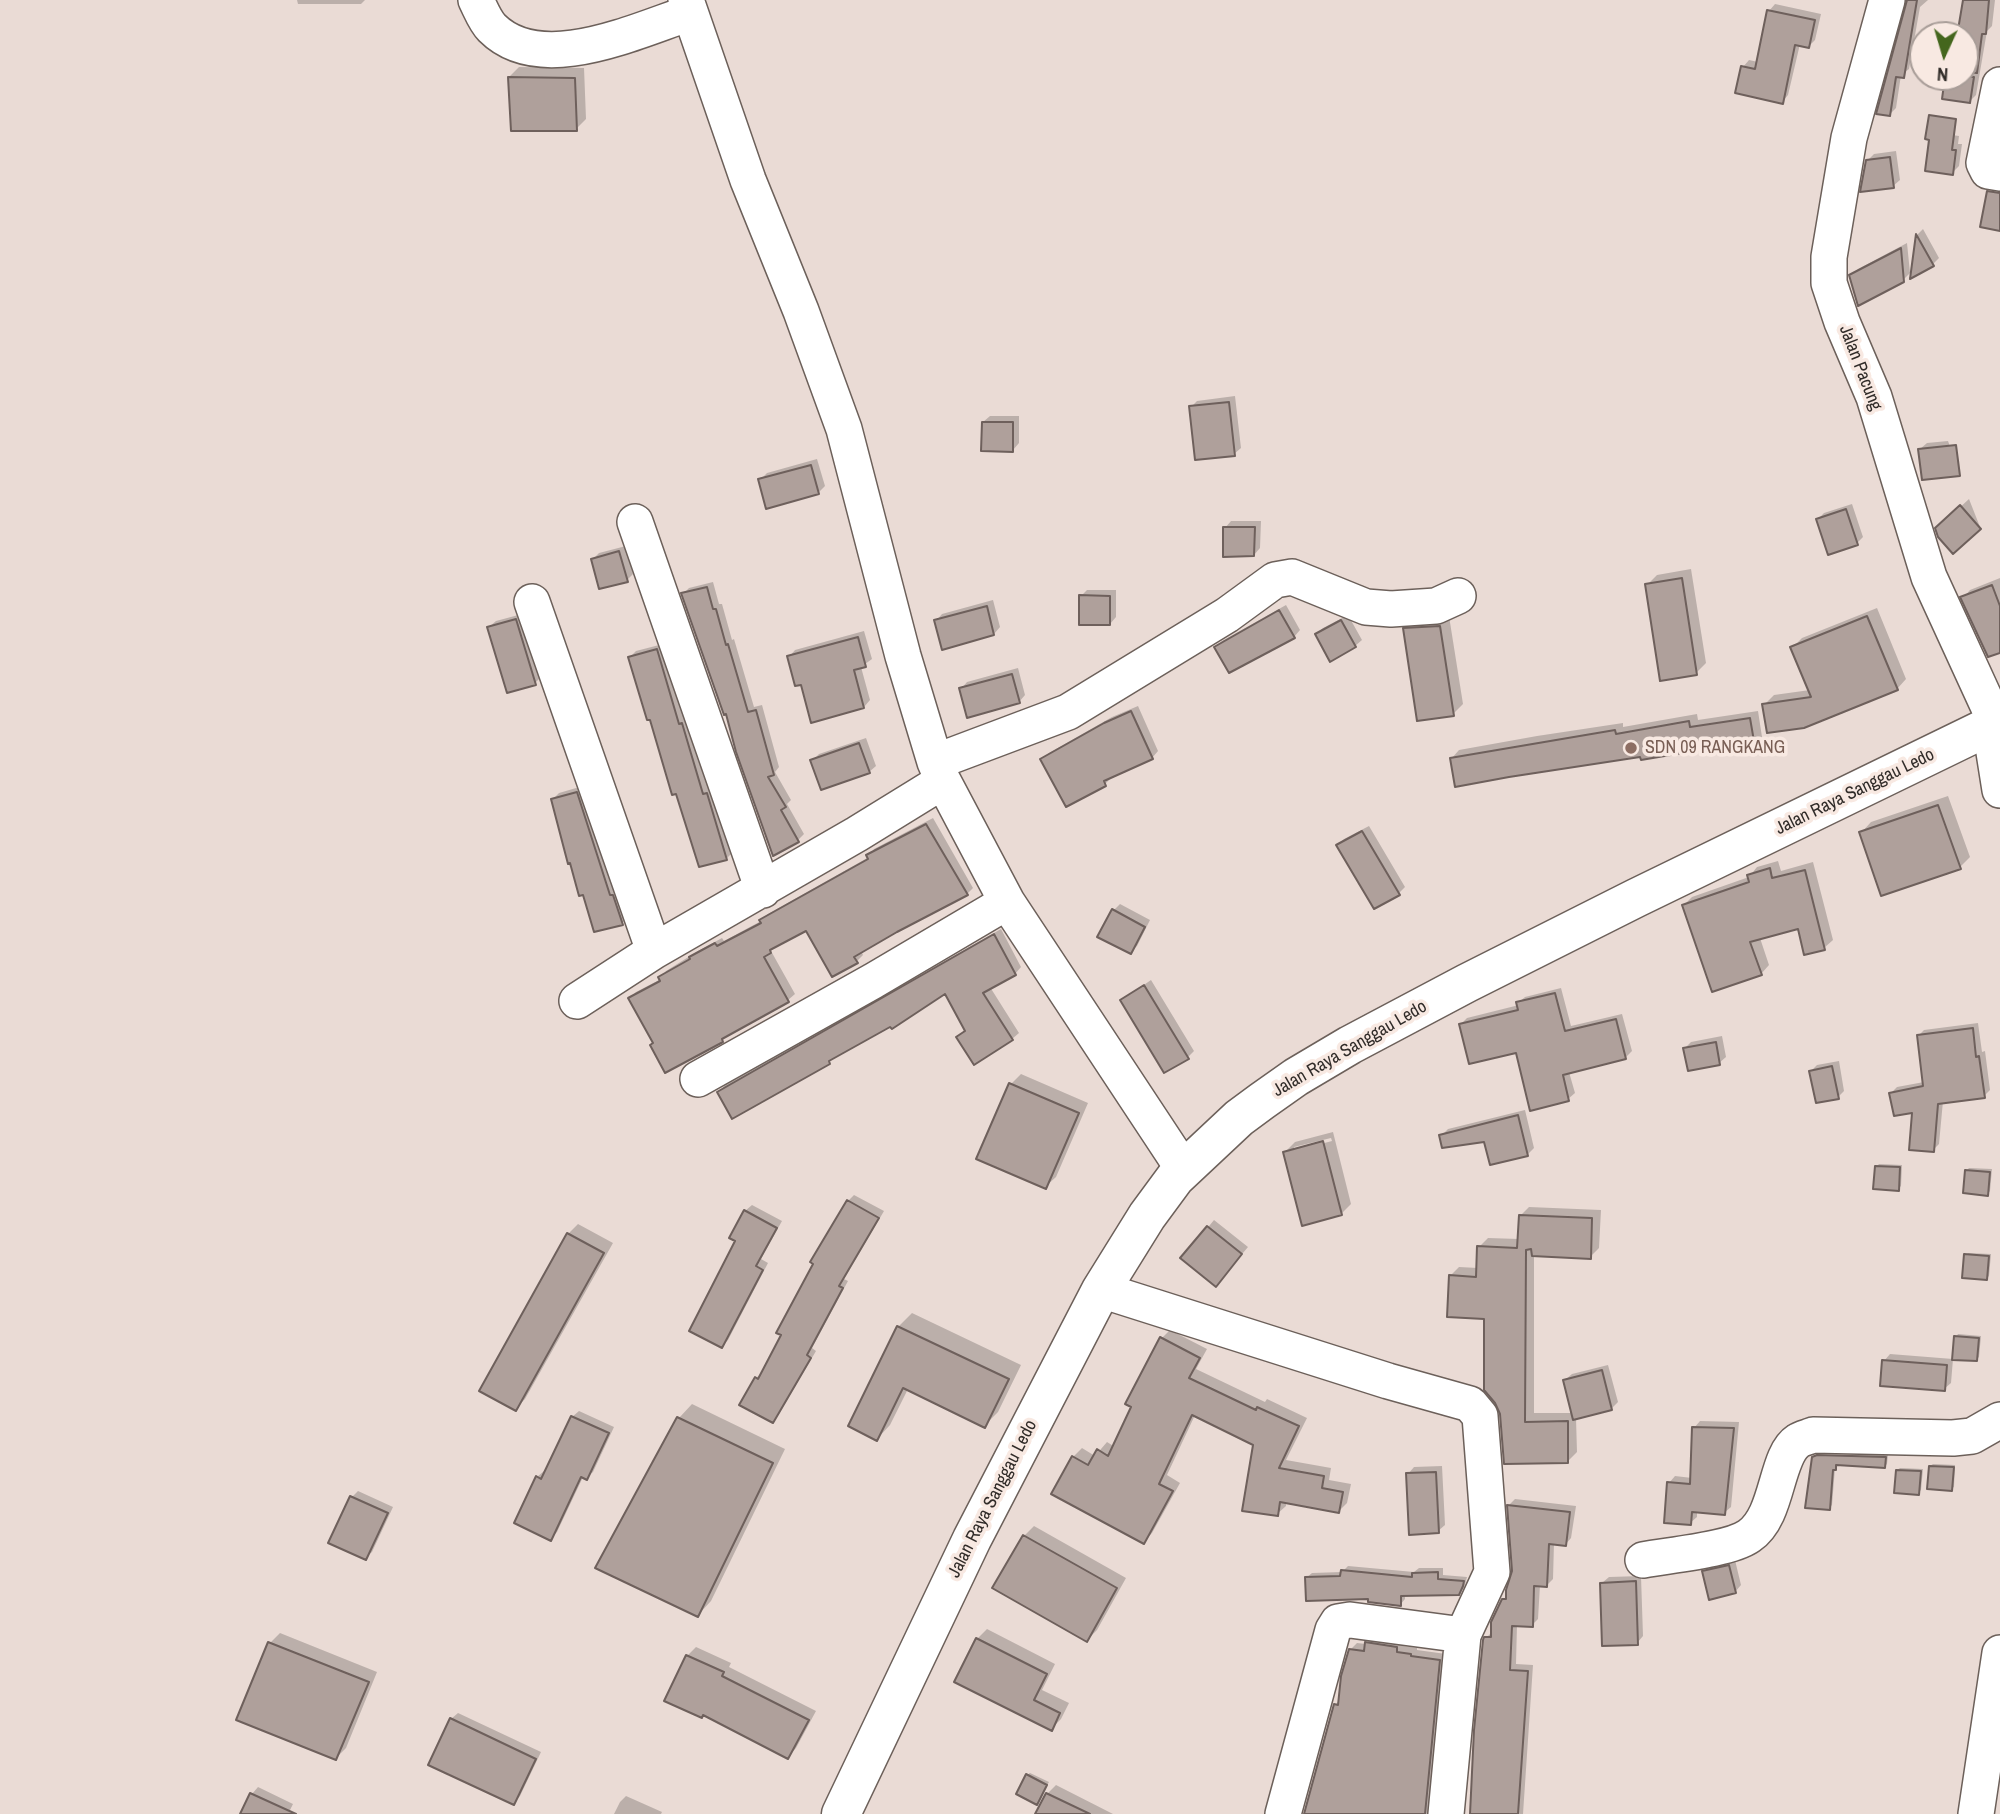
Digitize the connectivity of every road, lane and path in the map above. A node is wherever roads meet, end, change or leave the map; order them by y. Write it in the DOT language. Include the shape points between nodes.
graph roads {
  1 [pos="476,0"];
  2 [pos="1887,0"];
  3 [pos="688,6"];
  4 [pos="2000,85"];
  5 [pos="2000,173"];
  6 [pos="635,522"];
  7 [pos="1458,596"];
  8 [pos="532,602"];
  9 [pos="1995,724"];
  10 [pos="939,772"];
  11 [pos="2000,790"];
  12 [pos="763,890"];
  13 [pos="1007,902"];
  14 [pos="654,951"];
  15 [pos="577,1001"];
  16 [pos="698,1079"];
  17 [pos="1184,1170"];
  18 [pos="1101,1290"];
  19 [pos="2000,1420"];
  20 [pos="1643,1560"];
  21 [pos="1463,1635"];
  22 [pos="2000,1653"];
  23 [pos="841,1814"];
  24 [pos="1283,1814"];
  25 [pos="1446,1814"];
  26 [pos="1976,1814"];
  1 -- 3 [label="street" via="493,29 504,37 551,50 587,47"];
  2 -- 9 [label="street, Jalan Pacung" via="1849,138 1829,257 1829,283 1874,397 1928,577"];
  3 -- 10 [label="street" via="748,180 844,429 902,656"];
  4 -- 5 [label="street" via="1984,163 1988,171"];
  6 -- 12 [label="street"];
  7 -- 10 [label="street" via="1436,606 1366,607 1292,577 1275,580 1217,622 1068,712"];
  8 -- 14 [label="street"];
  9 -- 11 [label="street, Jalan Pacung"];
  9 -- 17 [label="highway, Jalan Raya Sanggau Ledo" via="1648,892 1350,1045 1239,1118"];
  10 -- 12 [label="street"];
  10 -- 13 [label="street"];
  12 -- 14 [label="street"];
  13 -- 16 [label="street"];
  13 -- 17 [label="street"];
  14 -- 15 [label="street"];
  17 -- 18 [label="highway, Jalan Raya Sanggau Ledo" via="1147,1216"];
  18 -- 21 [label="street" via="1470,1404 1480,1416 1492,1563 1489,1582"];
  18 -- 23 [label="highway, Jalan Raya Sanggau Ledo" via="972,1539"];
  19 -- 20 [label="street" via="1972,1436 1953,1438 1813,1435 1797,1441 1784,1458 1764,1519 1750,1536"];
  21 -- 24 [label="street" via="1338,1622"];
  21 -- 25 [label="street"];
  22 -- 26 [label="street"];
}
